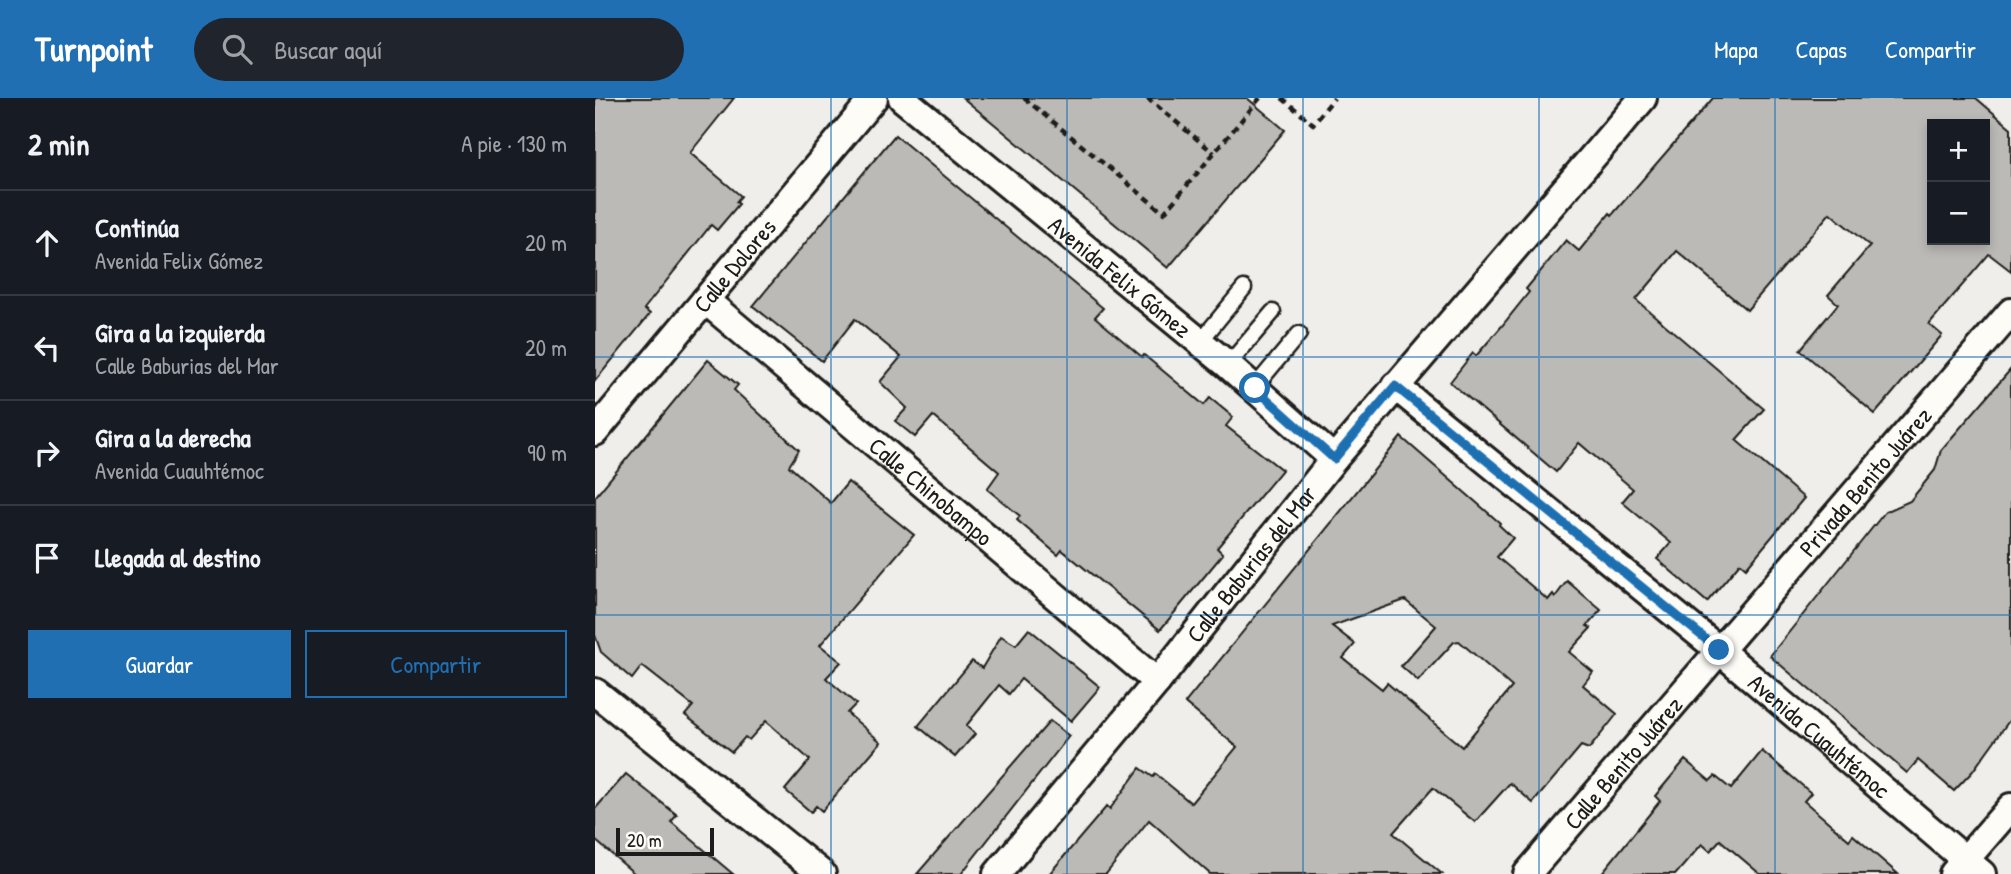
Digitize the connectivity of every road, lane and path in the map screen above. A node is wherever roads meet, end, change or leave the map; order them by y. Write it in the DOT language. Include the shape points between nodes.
graph roads {
  1 [pos="874,98"];
  2 [pos="902,98"];
  3 [pos="1024,98"];
  4 [pos="1147,98"];
  5 [pos="1260,98"];
  6 [pos="1282,98"];
  7 [pos="1334,98"];
  8 [pos="1643,98"];
  9 [pos="1214,153"];
  10 [pos="1244,288"];
  11 [pos="705,300"];
  12 [pos="1272,312"];
  13 [pos="2011,312"];
  14 [pos="1299,334"];
  15 [pos="1199,343"];
  16 [pos="1228,365"];
  17 [pos="1395,386"];
  18 [pos="1255,388"];
  19 [pos="595,432"];
  20 [pos="1334,459"];
  21 [pos="1719,650"];
  22 [pos="1157,682"];
  23 [pos="595,692"];
  24 [pos="2011,807"];
  25 [pos="1967,869"];
  26 [pos="822,874"];
  27 [pos="997,874"];
  28 [pos="1527,874"];
  1 -- 11 [label="street, Calle Dolores"];
  2 -- 15 [label="street, Avenida Felix Gómez"];
  3 -- 9 [label="path" via="1164,213"];
  4 -- 9 [label="path"];
  5 -- 9 [label="path"];
  6 -- 7 [label="path" via="1313,124"];
  8 -- 17 [label="street, Calle Baburias del Mar"];
  10 -- 15 [label="lane"];
  11 -- 19 [label="street, Calle Dolores"];
  11 -- 22 [label="street, Calle Chinobampo"];
  12 -- 16 [label="lane"];
  13 -- 21 [label="street, Privada Benito Juárez"];
  14 -- 18 [label="lane"];
  15 -- 16 [label="street, Avenida Felix Gómez"];
  16 -- 18 [label="street, Avenida Felix Gómez"];
  17 -- 20 [label="street, Calle Baburias del Mar"];
  17 -- 21 [label="street, Avenida Cuauhtémoc"];
  18 -- 20 [label="street, Avenida Felix Gómez"];
  20 -- 22 [label="street, Calle Baburias del Mar"];
  21 -- 25 [label="street, Avenida Cuauhtémoc"];
  21 -- 28 [label="street, Calle Benito Juárez"];
  22 -- 27 [label="street, Calle Baburias del Mar"];
  23 -- 26 [label="street"];
  24 -- 25 [label="street"];
}
